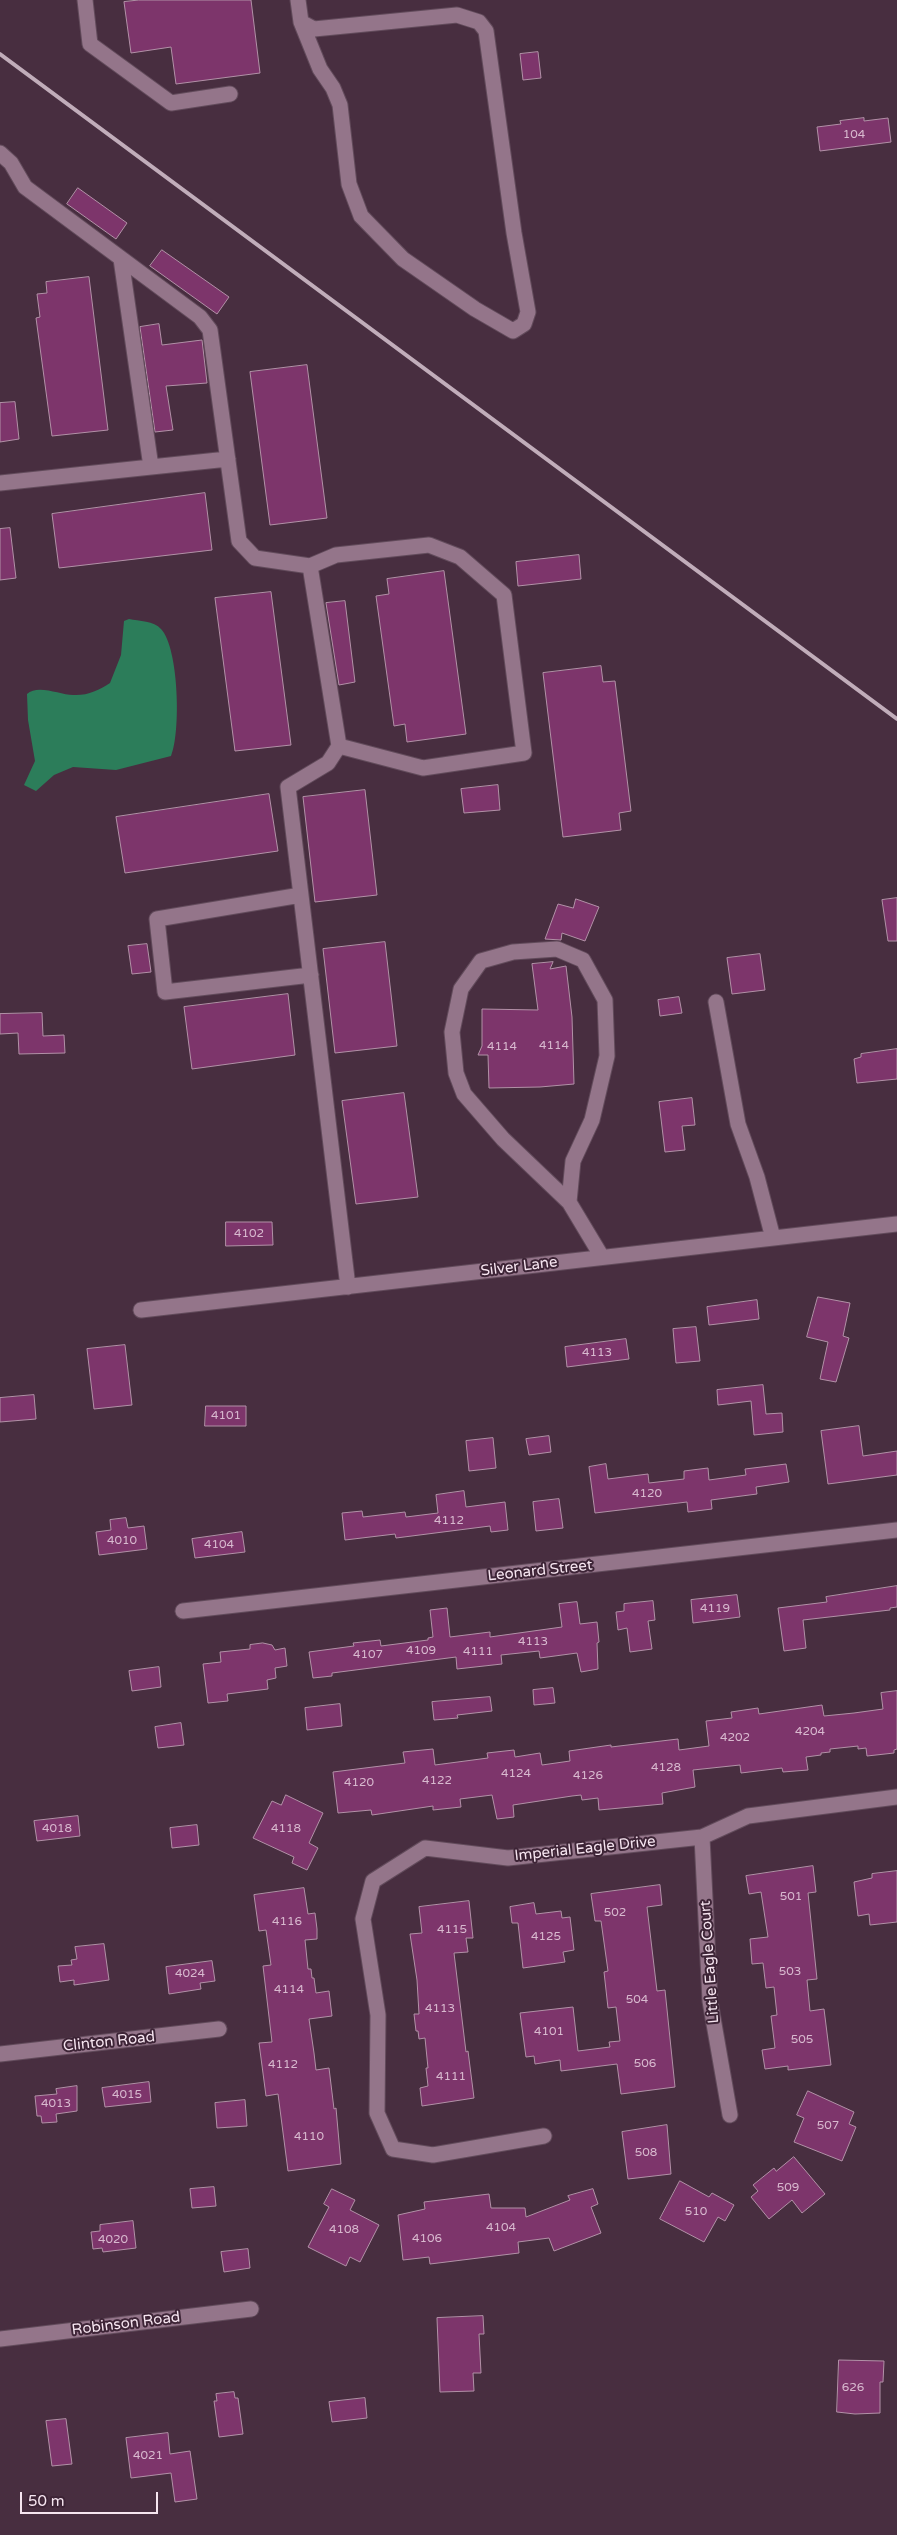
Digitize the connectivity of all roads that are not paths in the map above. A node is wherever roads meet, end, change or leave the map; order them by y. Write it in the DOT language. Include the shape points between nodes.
graph roads {
  1 [pos="84,0"];
  2 [pos="298,0"];
  3 [pos="301,22"];
  4 [pos="230,94"];
  5 [pos="0,153"];
  6 [pos="122,259"];
  7 [pos="228,459"];
  8 [pos="151,467"];
  9 [pos="0,482"];
  10 [pos="310,566"];
  11 [pos="339,746"];
  12 [pos="301,895"];
  13 [pos="311,975"];
  14 [pos="716,1002"];
  15 [pos="569,1202"];
  16 [pos="897,1224"];
  17 [pos="773,1238"];
  18 [pos="602,1258"];
  19 [pos="348,1287"];
  20 [pos="142,1310"];
  21 [pos="897,1530"];
  22 [pos="183,1611"];
  23 [pos="897,1797"];
  24 [pos="702,1837"];
  25 [pos="219,2030"];
  26 [pos="0,2054"];
  27 [pos="730,2115"];
  28 [pos="544,2136"];
  29 [pos="251,2309"];
  30 [pos="0,2339"];
  1 -- 4 [label="street" via="90,44 171,103"];
  2 -- 3 [label="street"];
  3 -- 3 [label="street" via="320,69 340,105 349,184 361,216 403,259 431,280 513,331 524,324 528,312 486,31 479,22 457,15 314,29"];
  5 -- 6 [label="street" via="11,162 25,187"];
  6 -- 7 [label="street" via="200,317 210,330"];
  6 -- 8 [label="street"];
  7 -- 8 [label="street"];
  7 -- 10 [label="street" via="239,541 255,558"];
  8 -- 9 [label="street"];
  10 -- 11 [label="street"];
  10 -- 11 [label="street" via="336,555 429,545 460,557 504,595 524,753 423,768"];
  11 -- 12 [label="street" via="328,763 288,787"];
  12 -- 13 [label="street"];
  12 -- 13 [label="street" via="157,919 165,992"];
  13 -- 19 [label="street"];
  14 -- 17 [label="street" via="738,1124 757,1177"];
  15 -- 15 [label="street" via="573,1161 592,1120 607,1056 605,1000 582,960 557,949 513,952 481,961 461,989 452,1032 456,1073 464,1094 503,1140"];
  15 -- 18 [label="street"];
  16 -- 17 [label="street, Silver Lane"];
  17 -- 18 [label="street, Silver Lane"];
  18 -- 19 [label="street, Silver Lane"];
  19 -- 20 [label="street, Silver Lane"];
  21 -- 22 [label="street, Leonard Street"];
  23 -- 24 [label="street, Imperial Eagle Drive" via="748,1816"];
  24 -- 27 [label="street, Little Eagle Court" via="710,2001"];
  24 -- 28 [label="street, Imperial Eagle Drive" via="508,1858 425,1848 373,1881 363,1919 378,2015 378,2113 393,2149 433,2155"];
  25 -- 26 [label="street, Clinton Road"];
  29 -- 30 [label="street, Robinson Road"];
}
